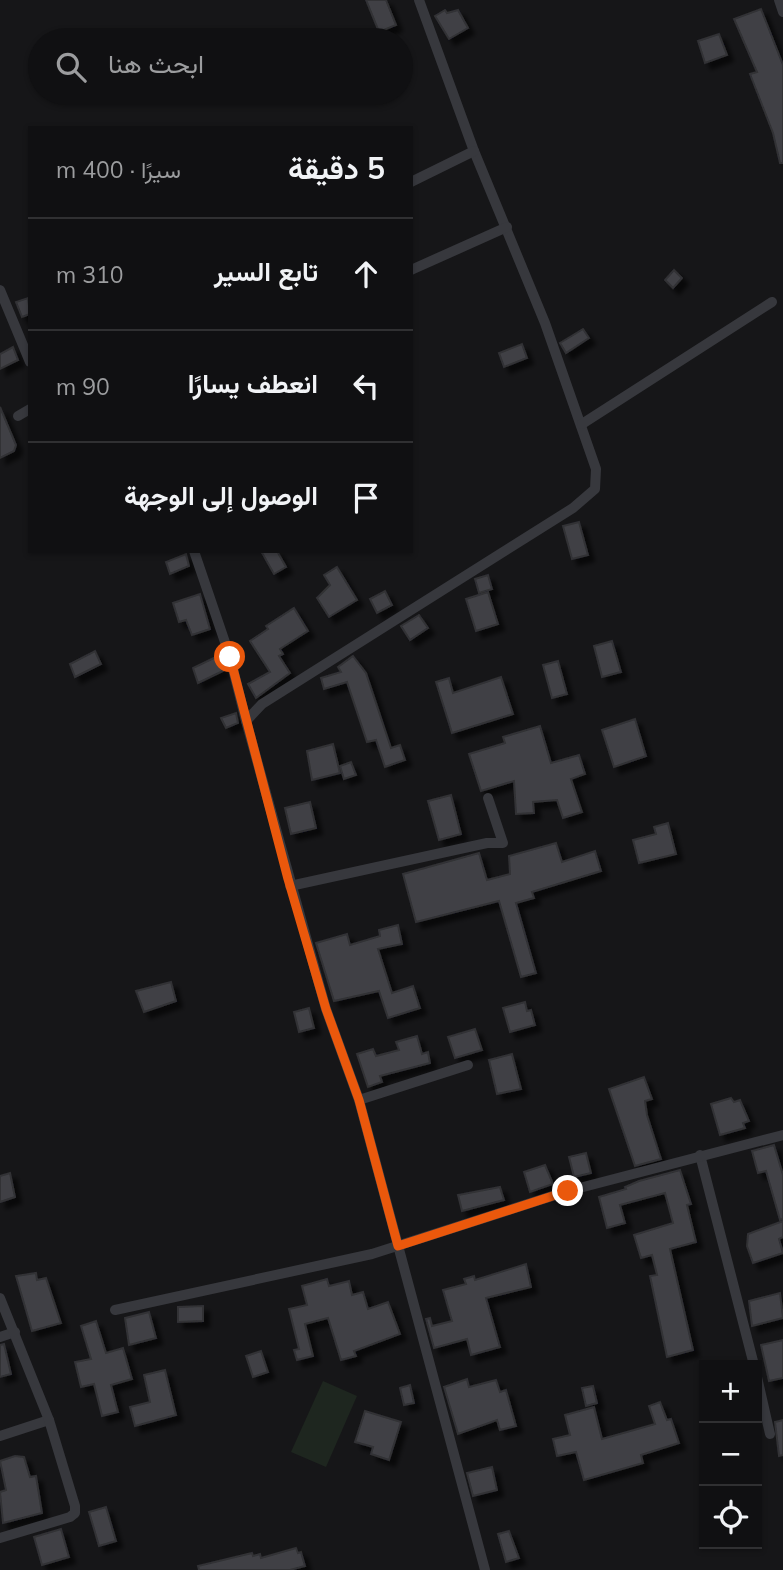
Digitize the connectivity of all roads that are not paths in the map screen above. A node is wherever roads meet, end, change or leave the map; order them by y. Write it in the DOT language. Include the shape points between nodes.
graph roads {
  1 [pos="419,0"];
  2 [pos="779,0"];
  3 [pos="783,12"];
  4 [pos="474,151"];
  5 [pos="413,181"];
  6 [pos="507,227"];
  7 [pos="413,269"];
  8 [pos="0,290"];
  9 [pos="772,302"];
  10 [pos="28,357"];
  11 [pos="28,410"];
  12 [pos="18,416"];
  13 [pos="582,425"];
  14 [pos="195,553"];
  15 [pos="246,722"];
  16 [pos="488,799"];
  17 [pos="290,886"];
  18 [pos="468,1065"];
  19 [pos="359,1100"];
  20 [pos="783,1135"];
  21 [pos="700,1156"];
  22 [pos="393,1247"];
  23 [pos="0,1298"];
  24 [pos="116,1310"];
  25 [pos="15,1332"];
  26 [pos="0,1337"];
  27 [pos="753,1360"];
  28 [pos="762,1397"];
  29 [pos="49,1420"];
  30 [pos="771,1434"];
  31 [pos="0,1436"];
  32 [pos="0,1538"];
  33 [pos="485,1570"];
  1 -- 4 [label="street"];
  2 -- 3 [label="street"];
  4 -- 5 [label="street"];
  4 -- 6 [label="street"];
  6 -- 7 [label="street"];
  6 -- 13 [label="street"];
  8 -- 10 [label="street"];
  9 -- 13 [label="street"];
  11 -- 12 [label="street"];
  13 -- 15 [label="street" via="597,479 588,498 262,704"];
  14 -- 15 [label="street" via="230,657"];
  15 -- 17 [label="street"];
  16 -- 17 [label="street" via="503,843"];
  17 -- 19 [label="street"];
  18 -- 19 [label="street"];
  19 -- 22 [label="street" via="395,1233"];
  20 -- 21 [label="street"];
  21 -- 22 [label="street" via="568,1191"];
  21 -- 27 [label="street"];
  22 -- 24 [label="street"];
  22 -- 33 [label="street"];
  23 -- 25 [label="street"];
  25 -- 26 [label="street"];
  25 -- 29 [label="street"];
  28 -- 30 [label="street"];
  29 -- 31 [label="street"];
  29 -- 32 [label="street" via="75,1513"];
}
